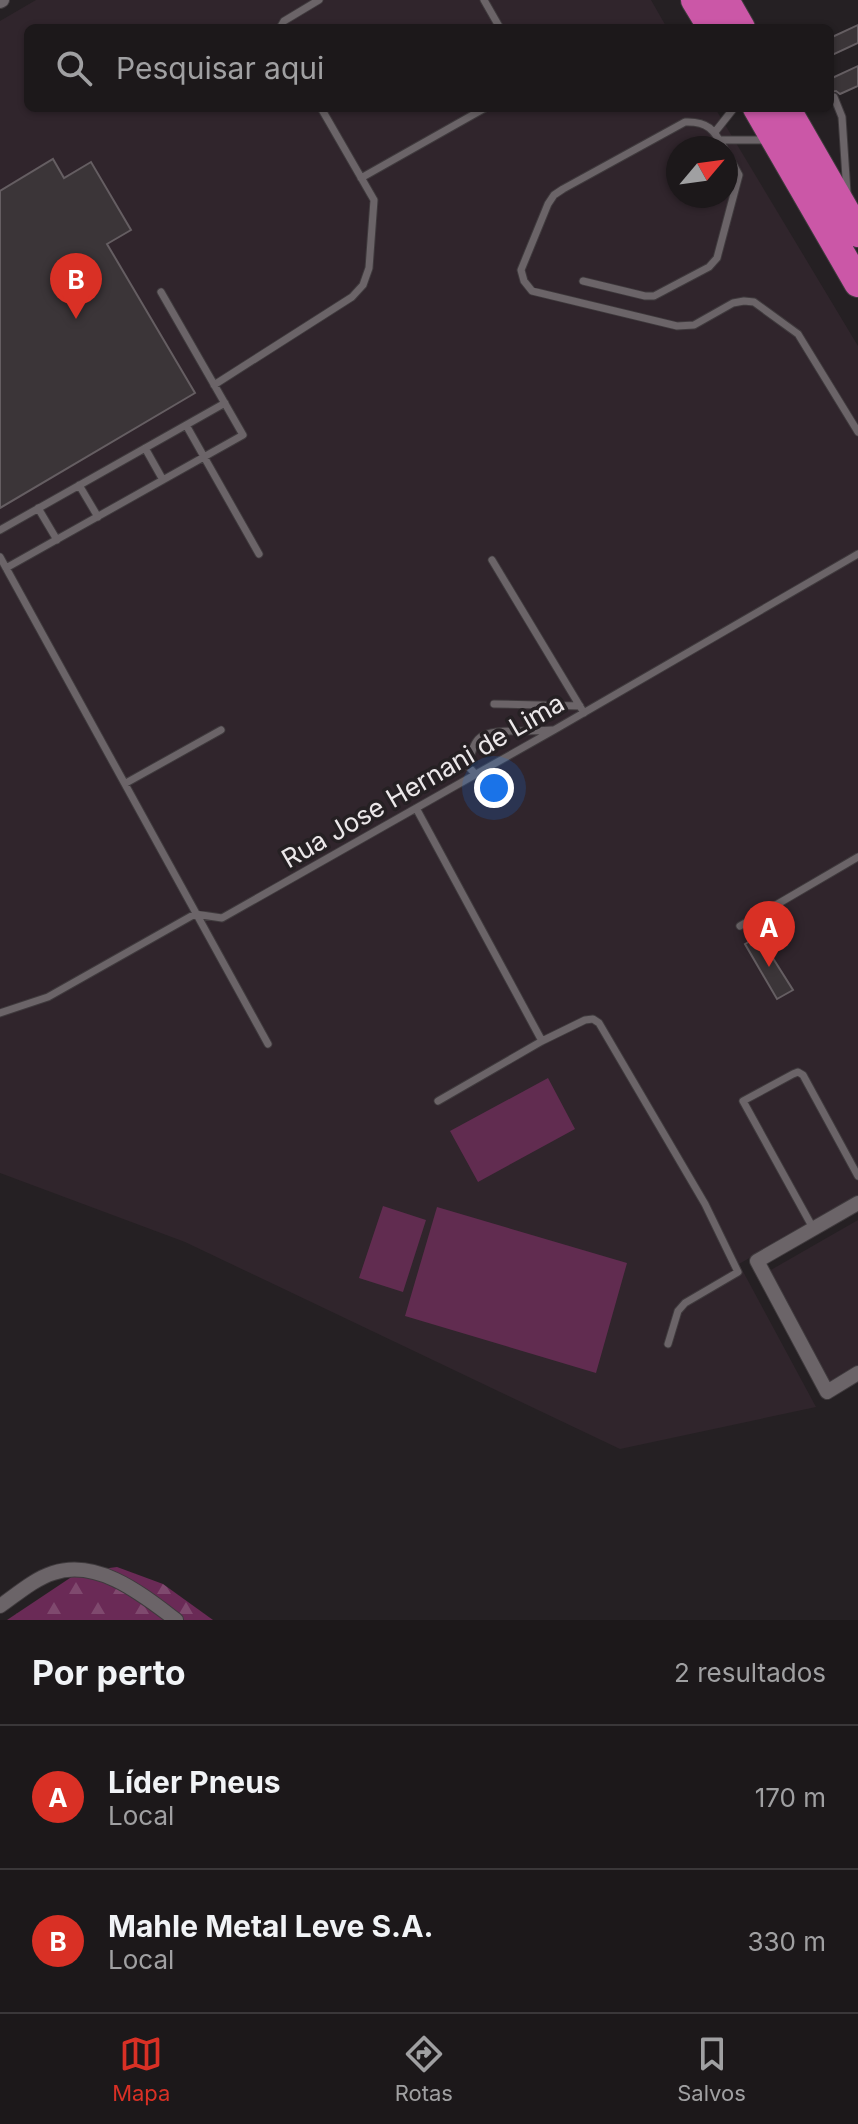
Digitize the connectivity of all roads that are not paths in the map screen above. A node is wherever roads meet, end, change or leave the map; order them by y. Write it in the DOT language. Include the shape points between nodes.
graph roads {
  1 [pos="319,0"];
  2 [pos="484,0"];
  3 [pos="695,0"];
  4 [pos="725,0"];
  5 [pos="282,24"];
  6 [pos="498,24"];
  7 [pos="710,24"];
  8 [pos="739,24"];
  9 [pos="834,97"];
  10 [pos="323,112"];
  11 [pos="478,112"];
  12 [pos="732,112"];
  13 [pos="759,112"];
  14 [pos="788,112"];
  15 [pos="717,136"];
  16 [pos="738,137"];
  17 [pos="776,140"];
  18 [pos="361,178"];
  19 [pos="730,208"];
  20 [pos="853,224"];
  21 [pos="583,281"];
  22 [pos="858,283"];
  23 [pos="161,292"];
  24 [pos="214,385"];
  25 [pos="225,403"];
  26 [pos="186,425"];
  27 [pos="858,432"];
  28 [pos="145,448"];
  29 [pos="204,457"];
  30 [pos="163,480"];
  31 [pos="79,485"];
  32 [pos="38,508"];
  33 [pos="98,517"];
  34 [pos="0,530"];
  35 [pos="57,540"];
  36 [pos="259,554"];
  37 [pos="858,554"];
  38 [pos="0,557"];
  39 [pos="492,560"];
  40 [pos="6,568"];
  41 [pos="494,704"];
  42 [pos="582,709"];
  43 [pos="221,730"];
  44 [pos="554,730"];
  45 [pos="475,774"];
  46 [pos="126,783"];
  47 [pos="416,808"];
  48 [pos="858,857"];
  49 [pos="195,914"];
  50 [pos="740,926"];
  51 [pos="1,1011"];
  52 [pos="542,1041"];
  53 [pos="268,1044"];
  54 [pos="438,1101"];
  55 [pos="858,1176"];
  56 [pos="858,1203"];
  57 [pos="813,1228"];
  58 [pos="757,1261"];
  59 [pos="738,1272"];
  60 [pos="668,1344"];
  61 [pos="858,1373"];
  62 [pos="0,1606"];
  63 [pos="176,1620"];
  1 -- 5 [label="lane"];
  2 -- 6 [label="lane"];
  3 -- 7 [label="highway"];
  4 -- 8 [label="highway"];
  9 -- 20 [label="lane" via="842,117"];
  10 -- 18 [label="lane"];
  11 -- 18 [label="lane"];
  12 -- 15 [label="lane"];
  13 -- 17 [label="highway"];
  14 -- 20 [label="highway"];
  15 -- 27 [label="lane" via="699,121 685,122 554,195 521,270 524,281 532,291 677,326 694,325 733,303 754,302 798,334"];
  16 -- 17 [label="lane"];
  17 -- 22 [label="highway"];
  18 -- 24 [label="lane" via="374,200 363,285"];
  19 -- 21 [label="lane" via="717,258 654,296"];
  23 -- 24 [label="lane"];
  24 -- 25 [label="lane"];
  25 -- 26 [label="lane"];
  25 -- 29 [label="lane" via="243,435"];
  26 -- 28 [label="lane"];
  26 -- 29 [label="lane"];
  28 -- 30 [label="lane"];
  28 -- 31 [label="lane"];
  29 -- 30 [label="lane"];
  29 -- 36 [label="lane"];
  30 -- 33 [label="lane"];
  31 -- 32 [label="lane"];
  31 -- 33 [label="lane"];
  32 -- 34 [label="lane"];
  32 -- 35 [label="lane"];
  33 -- 35 [label="lane"];
  35 -- 40 [label="lane"];
  37 -- 42 [label="lane, Rua Jose Hernani de Lima"];
  38 -- 40 [label="lane"];
  39 -- 42 [label="lane"];
  40 -- 46 [label="lane"];
  41 -- 42 [label="lane"];
  42 -- 44 [label="lane, Rua Jose Hernani de Lima"];
  43 -- 46 [label="lane"];
  44 -- 45 [label="lane, Rua Jose Hernani de Lima"];
  44 -- 45 [label="lane" via="490,731 471,754 469,767"];
  45 -- 47 [label="lane, Rua Jose Hernani de Lima"];
  46 -- 49 [label="lane"];
  47 -- 49 [label="lane, Rua Jose Hernani de Lima" via="222,918"];
  47 -- 52 [label="lane"];
  48 -- 50 [label="lane"];
  49 -- 51 [label="lane, Rua Jose Hernani de Lima" via="48,997"];
  49 -- 53 [label="lane"];
  52 -- 54 [label="lane"];
  52 -- 59 [label="lane" via="585,1020 599,1023 705,1204"];
  55 -- 57 [label="lane" via="803,1075 793,1074 743,1101"];
  56 -- 57 [label="street"];
  57 -- 58 [label="street"];
  58 -- 59 [label="lane"];
  58 -- 61 [label="street" via="827,1392"];
  59 -- 60 [label="lane" via="685,1303"];
  62 -- 63 [label="street" via="52,1573 76,1569 102,1574"];
}
